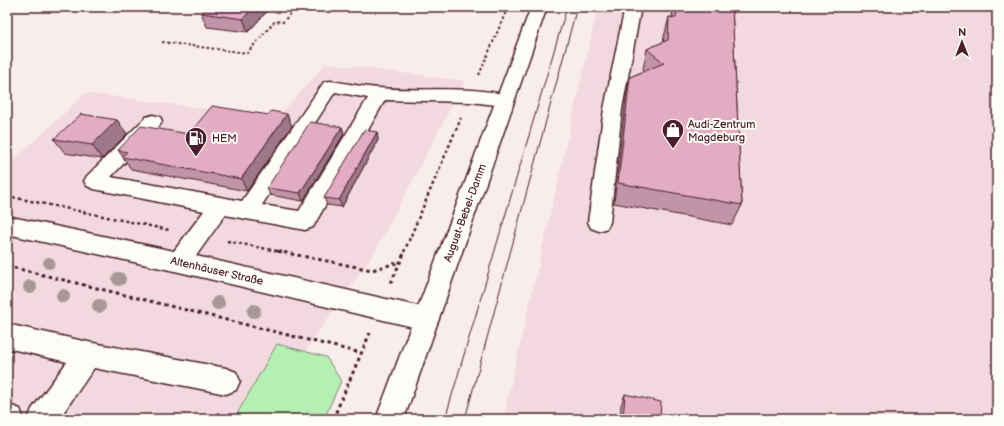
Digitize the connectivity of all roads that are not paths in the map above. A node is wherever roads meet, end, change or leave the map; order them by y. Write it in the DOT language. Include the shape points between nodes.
graph roads {
  1 [pos="539,7"];
  2 [pos="633,7"];
  3 [pos="379,94"];
  4 [pos="505,100"];
  5 [pos="152,121"];
  6 [pos="220,206"];
  7 [pos="247,211"];
  8 [pos="599,222"];
  9 [pos="7,225"];
  10 [pos="179,262"];
  11 [pos="426,319"];
  12 [pos="7,336"];
  13 [pos="88,354"];
  14 [pos="226,381"];
  15 [pos="7,418"];
  16 [pos="10,419"];
  17 [pos="42,419"];
  18 [pos="390,419"];
  1 -- 4 [label="main road, August-Bebel-Damm"];
  2 -- 8 [label="main road" via="613,109"];
  3 -- 4 [label="main road" via="470,96"];
  3 -- 7 [label="main road" via="330,86"];
  3 -- 7 [label="main road" via="305,221"];
  4 -- 11 [label="main road, August-Bebel-Damm"];
  5 -- 6 [label="main road" via="94,181"];
  6 -- 7 [label="main road"];
  6 -- 10 [label="main road"];
  9 -- 10 [label="main road, Altenhäuser Straße"];
  10 -- 11 [label="main road, Altenhäuser Straße"];
  11 -- 18 [label="main road, August-Bebel-Damm"];
  12 -- 13 [label="main road"];
  13 -- 14 [label="main road"];
  13 -- 17 [label="main road"];
  15 -- 16 [label="main road"];
}
